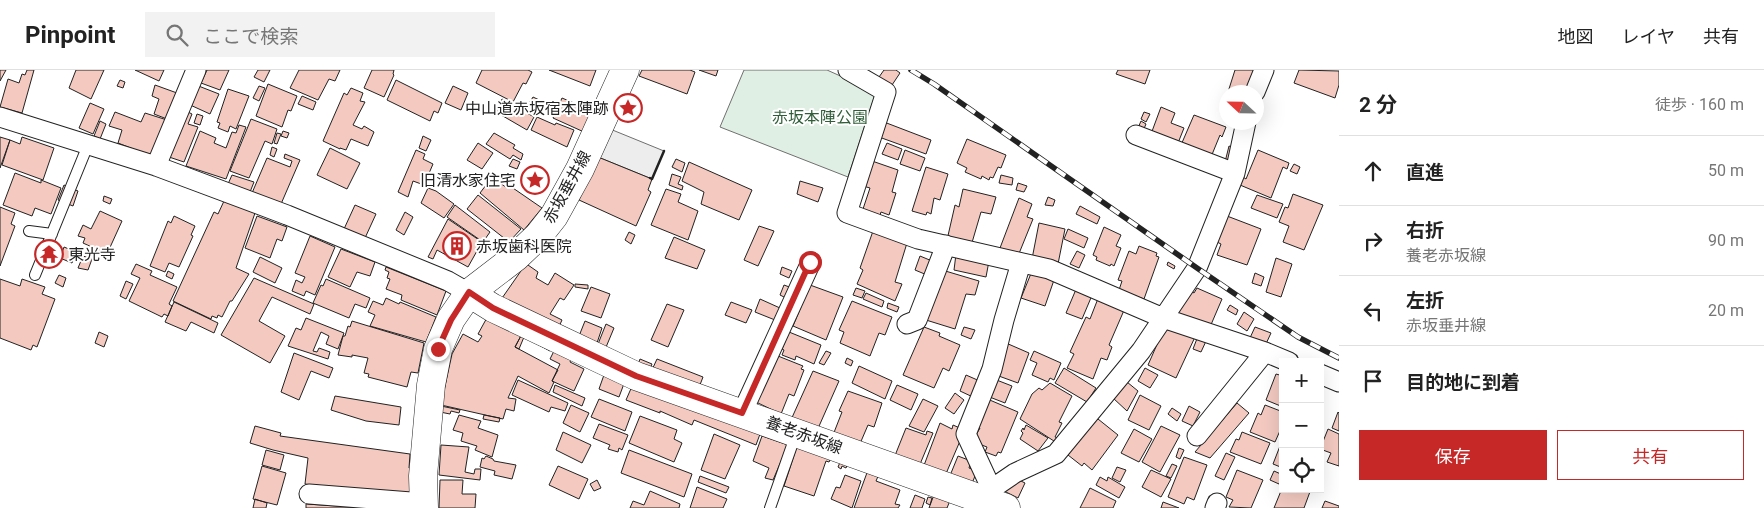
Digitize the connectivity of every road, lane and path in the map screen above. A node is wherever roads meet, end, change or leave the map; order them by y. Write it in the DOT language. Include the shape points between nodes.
graph roads {
  1 [pos="196,70"];
  2 [pos="625,70"];
  3 [pos="848,70"];
  4 [pos="1264,70"];
  5 [pos="1258,85"];
  6 [pos="0,117"];
  7 [pos="1244,130"];
  8 [pos="1136,135"];
  9 [pos="88,145"];
  10 [pos="156,166"];
  11 [pos="1235,173"];
  12 [pos="29,231"];
  13 [pos="52,234"];
  14 [pos="946,245"];
  15 [pos="810,262"];
  16 [pos="1021,263"];
  17 [pos="35,275"];
  18 [pos="469,292"];
  19 [pos="1163,318"];
  20 [pos="907,324"];
  21 [pos="1265,352"];
  22 [pos="1279,358"];
  23 [pos="1324,376"];
  24 [pos="1339,382"];
  25 [pos="742,413"];
  26 [pos="797,433"];
  27 [pos="1197,436"];
  28 [pos="308,494"];
  29 [pos="989,501"];
  30 [pos="424,506"];
  31 [pos="770,508"];
  1 -- 10 [label="street"];
  2 -- 18 [label="main road, 赤坂垂井線" via="580,169 554,216 516,257"];
  3 -- 14 [label="street" via="886,92 846,213 918,239"];
  4 -- 5 [label="street"];
  6 -- 9 [label="street"];
  7 -- 11 [label="street"];
  8 -- 11 [label="street"];
  9 -- 10 [label="street"];
  9 -- 13 [label="lane"];
  10 -- 18 [label="street" via="448,280"];
  11 -- 19 [label="street" via="1197,268"];
  12 -- 13 [label="lane"];
  13 -- 17 [label="lane"];
  14 -- 16 [label="street"];
  14 -- 20 [label="street" via="918,320"];
  15 -- 25 [label="street"];
  16 -- 19 [label="street" via="1049,269"];
  16 -- 29 [label="street" via="992,369 966,434"];
  18 -- 25 [label="main road, 養老赤坂線" via="493,308 636,376"];
  18 -- 30 [label="main road, 赤坂垂井線" via="438,349 431,385 423,476"];
  19 -- 21 [label="street"];
  19 -- 29 [label="street" via="1141,351 1056,454 1015,473"];
  21 -- 22 [label="street"];
  21 -- 27 [label="street"];
  23 -- 24 [label="street"];
  25 -- 26 [label="main road, 養老赤坂線"];
  26 -- 29 [label="main road, 養老赤坂線"];
  26 -- 31 [label="lane"];
  28 -- 30 [label="street"];
}
